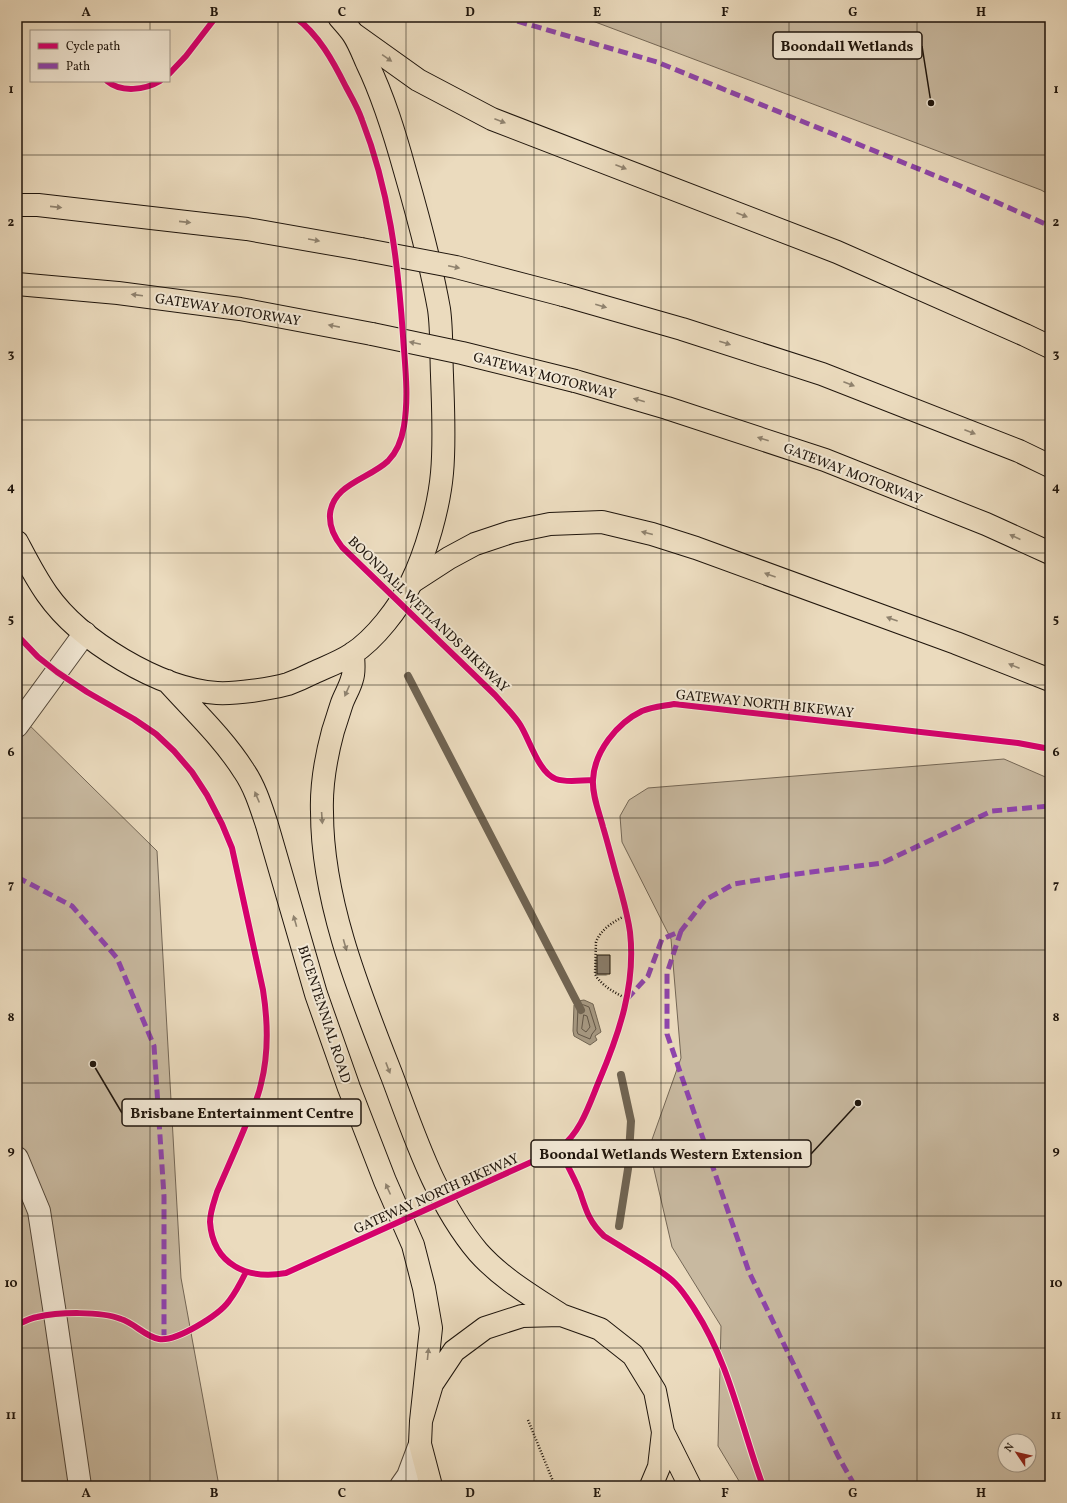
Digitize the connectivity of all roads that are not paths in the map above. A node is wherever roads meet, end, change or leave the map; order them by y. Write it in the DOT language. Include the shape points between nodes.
graph roads {
  1 [pos="340,17"];
  2 [pos="355,35"];
  3 [pos="17,205"];
  4 [pos="17,284"];
  5 [pos="1050,347"];
  6 [pos="1050,466"];
  7 [pos="17,542"];
  8 [pos="1050,554"];
  9 [pos="412,582"];
  10 [pos="85,633"];
  11 [pos="353,653"];
  12 [pos="166,680"];
  13 [pos="1050,680"];
  14 [pos="17,726"];
  15 [pos="17,1158"];
  16 [pos="561,1315"];
  17 [pos="421,1421"];
  18 [pos="663,1432"];
  19 [pos="420,1444"];
  20 [pos="80,1486"];
  21 [pos="401,1486"];
  22 [pos="431,1486"];
  23 [pos="651,1486"];
  24 [pos="690,1486"];
  1 -- 2 [label="main road"];
  2 -- 5 [label="main road, one-way" via="418,80 492,118 837,252"];
  2 -- 9 [label="main road" via="393,127 440,312 444,436 442,474 436,510"];
  3 -- 6 [label="main road, one-way, bridge" via="38,205 248,229 456,268 563,295 682,329 822,374 1019,451"];
  8 -- 4 [label="main road, GATEWAY MOTORWAY, one-way, bridge" via="986,524 825,460 575,381 462,353 240,309 118,293"];
  7 -- 10 [label="main road" via="48,595 67,618"];
  9 -- 11 [label="main road" via="383,625"];
  13 -- 9 [label="main road, one-way" via="696,548 602,522 550,524 511,532 476,544"];
  10 -- 12 [label="main road" via="136,667"];
  10 -- 14 [label="street"];
  11 -- 12 [label="main road" via="288,684 247,691 219,693"];
  11 -- 16 [label="main road, BICENTENNIAL ROAD, one-way" via="353,678 342,703 326,763 322,812 325,854 335,911 357,984 437,1190 457,1223 479,1253 506,1278"];
  17 -- 12 [label="main road, BICENTENNIAL ROAD, one-way" via="431,1328 413,1245 385,1181 316,994 257,798 245,772 210,726"];
  15 -- 20 [label="street" via="39,1211"];
  16 -- 17 [label="main road, BICENTENNIAL ROAD" via="522,1316 485,1328 454,1351 432,1384"];
  16 -- 18 [label="main road, BICENTENNIAL ROAD" via="600,1329 633,1355 655,1391"];
  17 -- 19 [label="main road, BICENTENNIAL ROAD"];
  18 -- 23 [label="main road, BICENTENNIAL ROAD" via="659,1467"];
  18 -- 24 [label="main road, BICENTENNIAL ROAD"];
  19 -- 21 [label="street" via="408,1476"];
  19 -- 22 [label="main road, BICENTENNIAL ROAD"];
}
